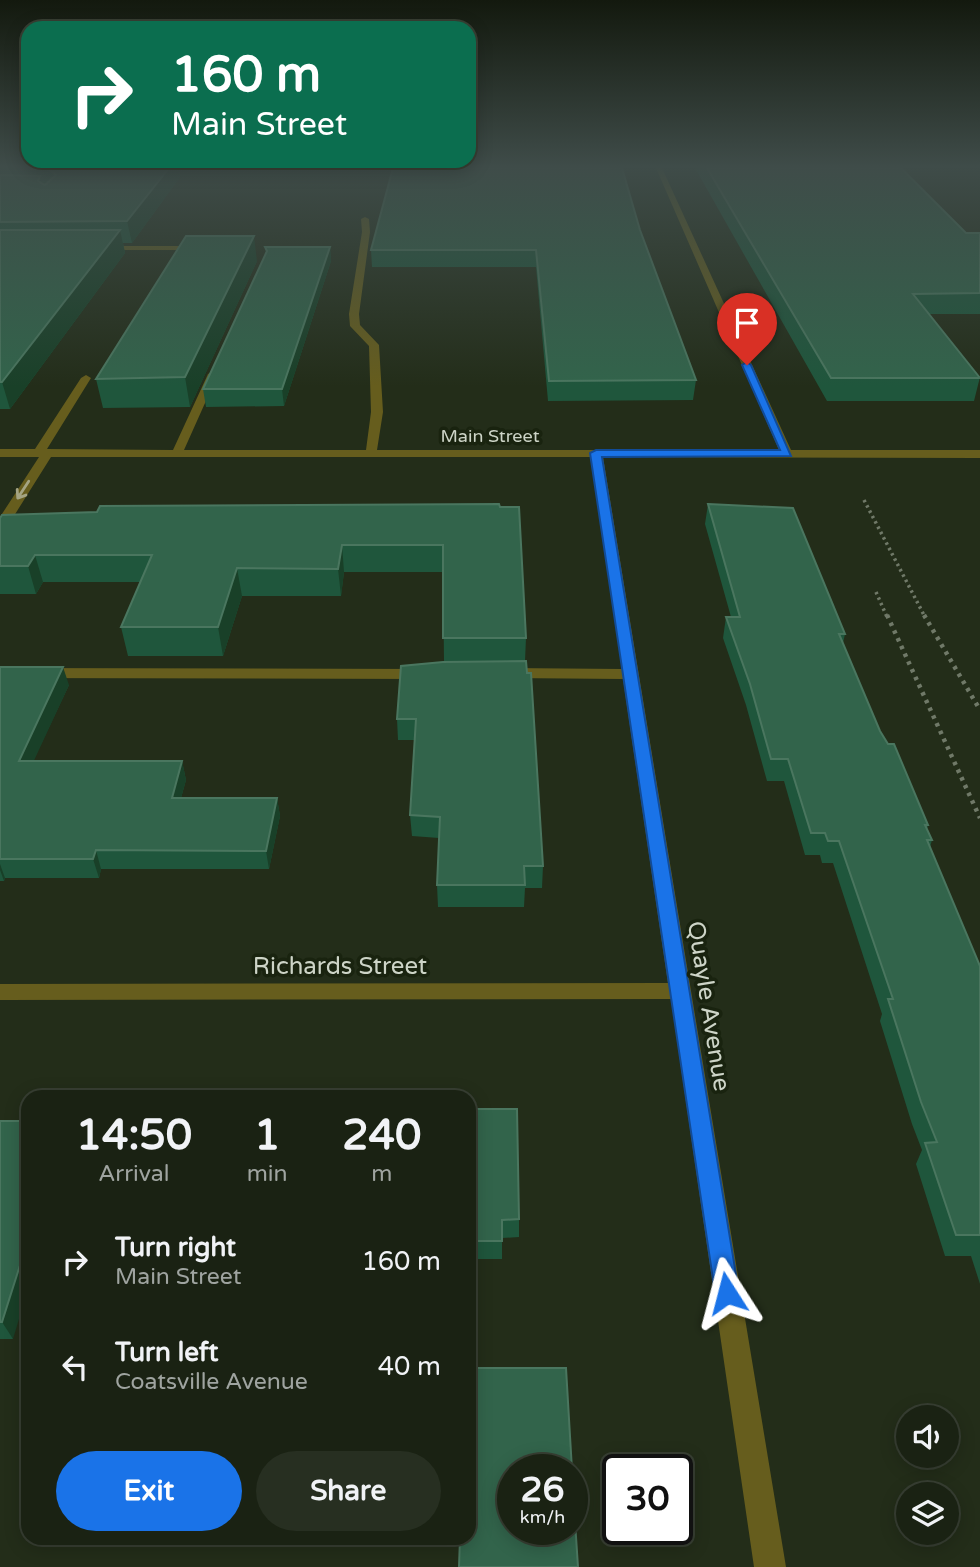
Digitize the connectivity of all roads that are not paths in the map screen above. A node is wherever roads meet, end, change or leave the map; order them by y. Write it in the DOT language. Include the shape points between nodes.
graph roads {
  1 [pos="365,241"];
  2 [pos="692,241"];
  3 [pos="86,248"];
  4 [pos="191,248"];
  5 [pos="218,364"];
  6 [pos="86,378"];
  7 [pos="0,453"];
  8 [pos="43,453"];
  9 [pos="177,453"];
  10 [pos="371,453"];
  11 [pos="596,453"];
  12 [pos="787,454"];
  13 [pos="980,454"];
  14 [pos="0,527"];
  15 [pos="0,673"];
  16 [pos="487,673"];
  17 [pos="447,674"];
  18 [pos="631,674"];
  19 [pos="680,991"];
  20 [pos="0,992"];
  21 [pos="770,1567"];
  1 -- 10 [label="street" via="354,314 355,326 374,345 377,412"];
  2 -- 12 [label="street"];
  3 -- 4 [label="street"];
  5 -- 9 [label="street"];
  6 -- 8 [label="street"];
  7 -- 8 [label="street, Main Street"];
  8 -- 9 [label="street, Main Street"];
  8 -- 14 [label="street, one-way"];
  9 -- 10 [label="street, Main Street"];
  10 -- 11 [label="street, Main Street"];
  11 -- 12 [label="street, Main Street"];
  11 -- 18 [label="street, Quayle Avenue"];
  12 -- 13 [label="street, Main Street"];
  15 -- 17 [label="street"];
  16 -- 18 [label="street"];
  18 -- 19 [label="street, Quayle Avenue"];
  19 -- 20 [label="street, Richards Street"];
  19 -- 21 [label="street, Quayle Avenue"];
}
